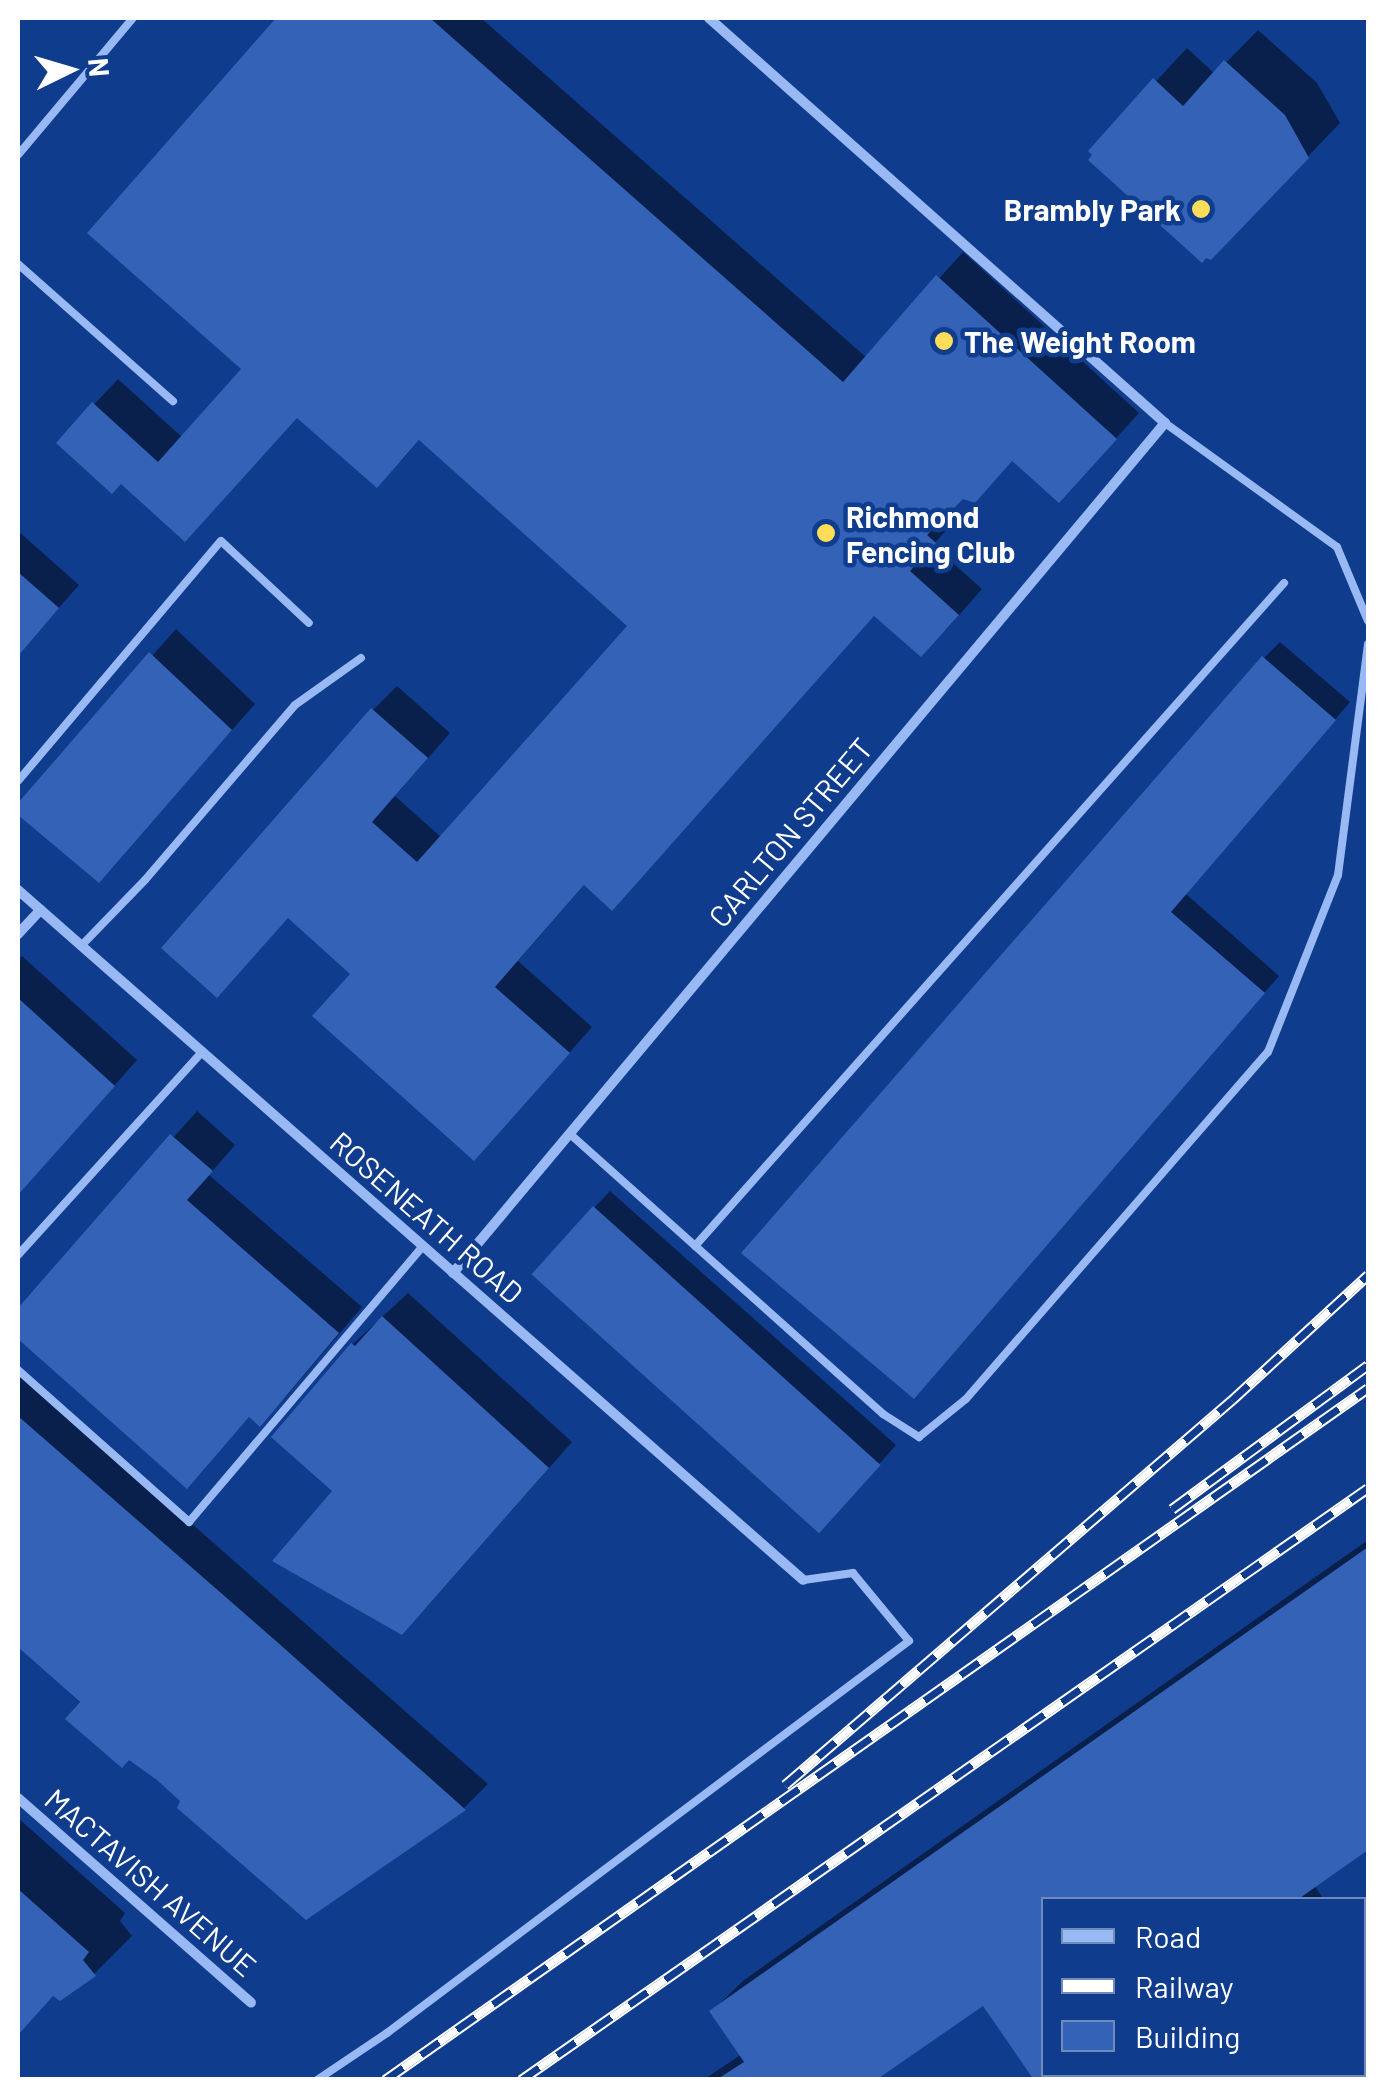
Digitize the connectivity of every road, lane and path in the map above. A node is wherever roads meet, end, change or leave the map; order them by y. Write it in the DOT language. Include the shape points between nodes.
graph roads {
  1 [pos="132,18"];
  2 [pos="709,18"];
  3 [pos="18,155"];
  4 [pos="18,264"];
  5 [pos="173,401"];
  6 [pos="1165,423"];
  7 [pos="1284,584"];
  8 [pos="1368,621"];
  9 [pos="310,623"];
  10 [pos="1368,644"];
  11 [pos="361,658"];
  12 [pos="18,781"];
  13 [pos="18,890"];
  14 [pos="40,910"];
  15 [pos="18,934"];
  16 [pos="81,946"];
  17 [pos="202,1052"];
  18 [pos="570,1134"];
  19 [pos="695,1246"];
  20 [pos="422,1248"];
  21 [pos="18,1255"];
  22 [pos="453,1273"];
  23 [pos="18,1370"];
  24 [pos="803,1580"];
  25 [pos="18,1798"];
  26 [pos="251,2002"];
  27 [pos="317,2080"];
  1 -- 3 [label="lane"];
  2 -- 6 [label="street"];
  4 -- 5 [label="lane"];
  6 -- 8 [label="lane" via="1337,547"];
  6 -- 18 [label="street, CARLTON STREET"];
  7 -- 19 [label="lane"];
  9 -- 12 [label="lane" via="221,540"];
  10 -- 19 [label="lane" via="1338,875 1268,1052 966,1399 919,1437 882,1414"];
  11 -- 16 [label="lane" via="295,705"];
  13 -- 14 [label="street, ROSENEATH ROAD"];
  14 -- 15 [label="street"];
  14 -- 16 [label="street, ROSENEATH ROAD"];
  16 -- 17 [label="street, ROSENEATH ROAD"];
  17 -- 20 [label="street, ROSENEATH ROAD"];
  17 -- 21 [label="lane"];
  18 -- 19 [label="lane"];
  18 -- 22 [label="street, CARLTON STREET"];
  20 -- 22 [label="street, ROSENEATH ROAD"];
  20 -- 23 [label="lane" via="189,1522"];
  22 -- 24 [label="street, ROSENEATH ROAD"];
  24 -- 27 [label="lane" via="853,1573 909,1641"];
  25 -- 26 [label="street, MACTAVISH AVENUE"];
}
